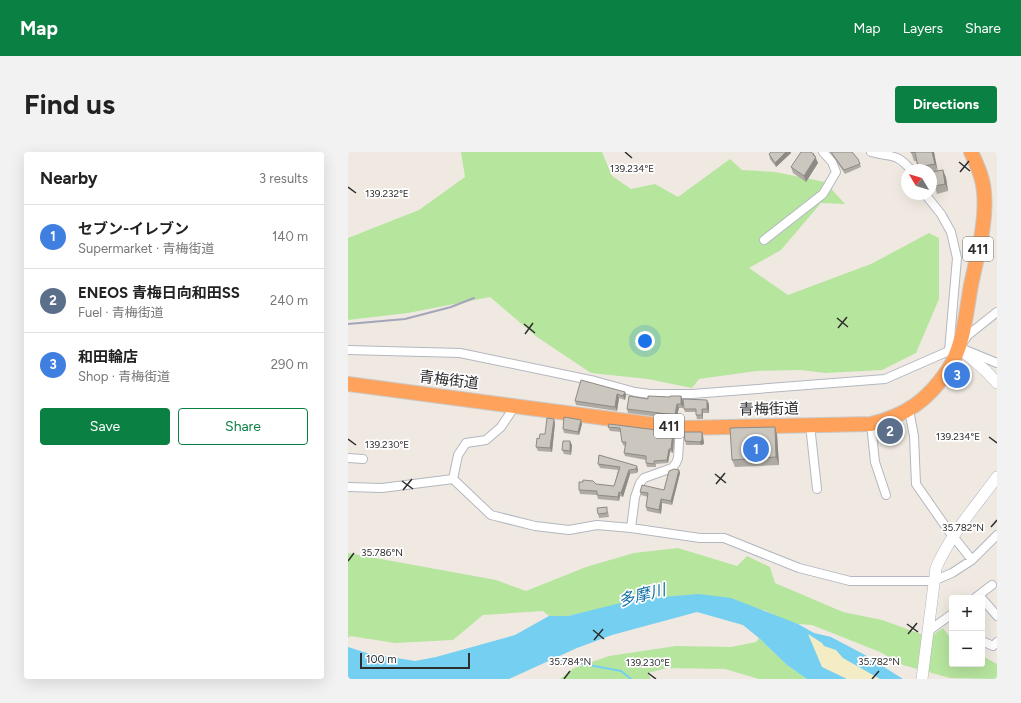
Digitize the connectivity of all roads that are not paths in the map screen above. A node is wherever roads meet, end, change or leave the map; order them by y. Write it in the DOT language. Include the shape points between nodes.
graph roads {
  1 [pos="823,152"];
  2 [pos="870,152"];
  3 [pos="971,152"];
  4 [pos="907,164"];
  5 [pos="930,200"];
  6 [pos="764,240"];
  7 [pos="997,312"];
  8 [pos="954,349"];
  9 [pos="348,350"];
  10 [pos="997,363"];
  11 [pos="997,383"];
  12 [pos="348,384"];
  13 [pos="515,406"];
  14 [pos="909,410"];
  15 [pos="871,424"];
  16 [pos="810,425"];
  17 [pos="680,428"];
  18 [pos="348,458"];
  19 [pos="363,459"];
  20 [pos="997,477"];
  21 [pos="452,479"];
  22 [pos="348,487"];
  23 [pos="817,489"];
  24 [pos="886,495"];
  25 [pos="631,528"];
  26 [pos="997,535"];
  27 [pos="953,537"];
  28 [pos="972,560"];
  29 [pos="933,581"];
  30 [pos="992,585"];
  31 [pos="978,595"];
  32 [pos="985,604"];
  33 [pos="949,616"];
  34 [pos="997,616"];
  35 [pos="926,635"];
  36 [pos="985,642"];
  37 [pos="997,642"];
  38 [pos="922,679"];
  1 -- 6 [label="street" via="832,162 836,172 823,194"];
  2 -- 4 [label="street" via="890,153 899,156"];
  3 -- 8 [label="highway, 青梅街道 / 411" via="982,177 983,225"];
  5 -- 8 [label="street" via="942,214 951,232 957,258"];
  7 -- 8 [label="street"];
  8 -- 9 [label="street" via="885,379 692,394 635,392 595,381 460,353"];
  8 -- 10 [label="street"];
  8 -- 11 [label="main road" via="986,371"];
  8 -- 14 [label="highway, 青梅街道 / 411" via="950,368 922,402"];
  12 -- 13 [label="highway, 青梅街道 / 411"];
  13 -- 17 [label="highway, 青梅街道 / 411"];
  13 -- 21 [label="street" via="501,427 486,440 466,443 458,455"];
  14 -- 15 [label="highway, 青梅街道 / 411"];
  14 -- 27 [label="street" via="914,436 916,484"];
  15 -- 16 [label="highway, 青梅街道 / 411"];
  15 -- 24 [label="street" via="875,462"];
  16 -- 17 [label="highway, 青梅街道 / 411"];
  16 -- 23 [label="street"];
  17 -- 25 [label="street" via="676,463 672,468 644,478 640,483 635,497"];
  18 -- 19 [label="street"];
  20 -- 27 [label="main road"];
  21 -- 22 [label="street" via="382,488"];
  21 -- 25 [label="street" via="491,515 535,526 569,530 598,525"];
  25 -- 29 [label="street" via="700,538 724,538 799,568 850,581"];
  26 -- 28 [label="street"];
  27 -- 28 [label="street"];
  27 -- 29 [label="main road" via="942,554"];
  28 -- 29 [label="street"];
  29 -- 35 [label="main road"];
  30 -- 31 [label="street"];
  32 -- 34 [label="street"];
  33 -- 35 [label="street"];
  35 -- 38 [label="main road"];
  36 -- 37 [label="street" via="993,646"];
}
